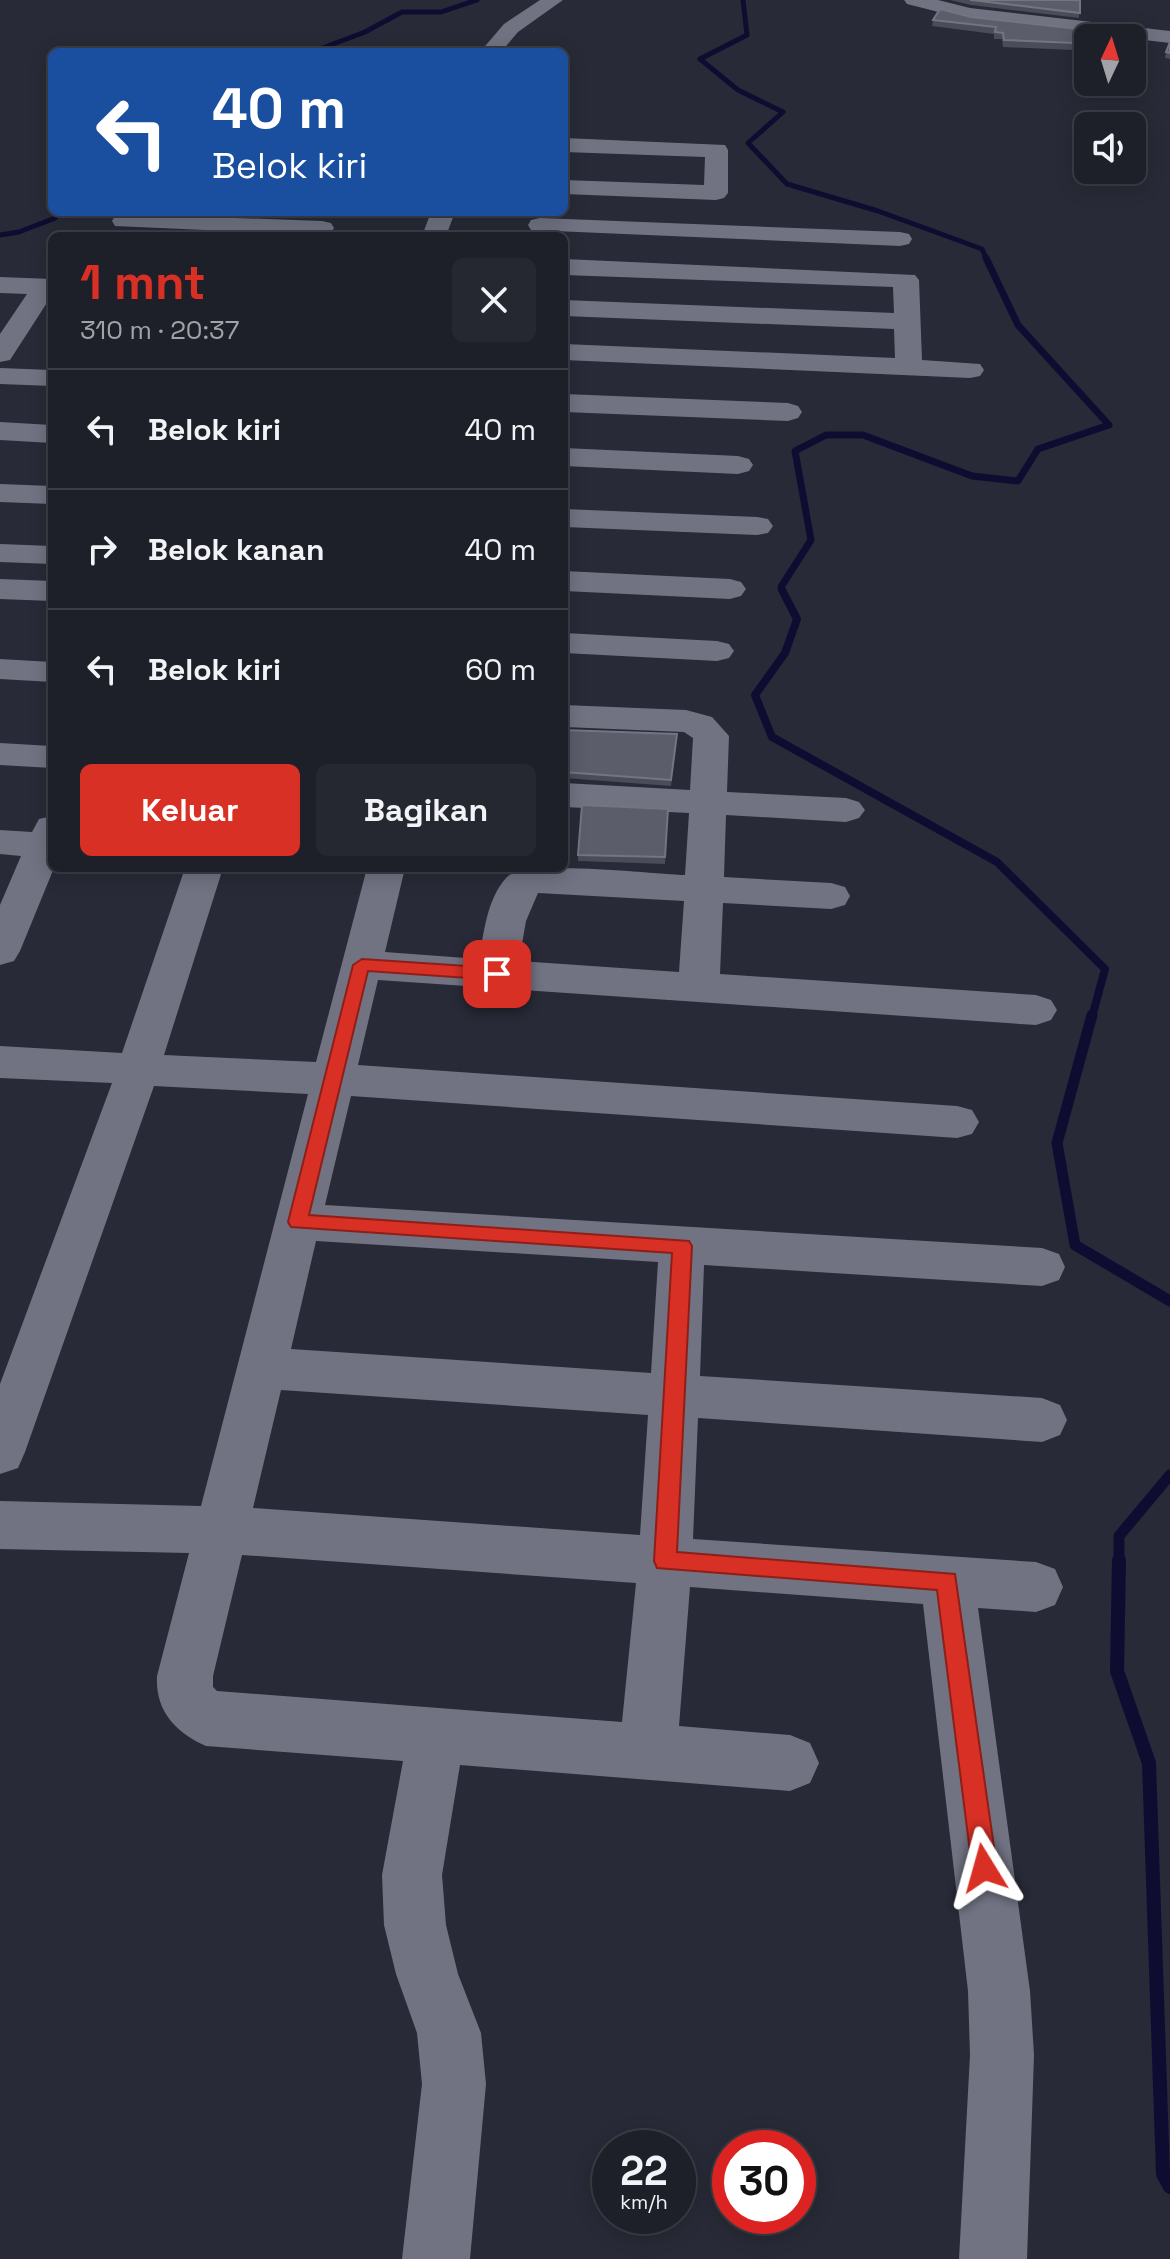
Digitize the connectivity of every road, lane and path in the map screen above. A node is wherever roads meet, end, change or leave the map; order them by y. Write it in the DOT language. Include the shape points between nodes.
graph roads {
  1 [pos="553,0"];
  2 [pos="914,0"];
  3 [pos="1170,37"];
  4 [pos="492,48"];
  5 [pos="568,145"];
  6 [pos="639,148"];
  7 [pos="568,187"];
  8 [pos="634,190"];
  9 [pos="812,209"];
  10 [pos="123,223"];
  11 [pos="540,224"];
  12 [pos="323,225"];
  13 [pos="812,235"];
  14 [pos="900,239"];
  15 [pos="568,267"];
  16 [pos="811,276"];
  17 [pos="0,285"];
  18 [pos="48,287"];
  19 [pos="568,308"];
  20 [pos="714,313"];
  21 [pos="810,317"];
  22 [pos="906,321"];
  23 [pos="19,330"];
  24 [pos="568,352"];
  25 [pos="0,354"];
  26 [pos="707,358"];
  27 [pos="810,363"];
  28 [pos="909,367"];
  29 [pos="970,370"];
  30 [pos="0,376"];
  31 [pos="48,378"];
  32 [pos="568,403"];
  33 [pos="788,412"];
  34 [pos="48,434"];
  35 [pos="4,438"];
  36 [pos="568,457"];
  37 [pos="738,465"];
  38 [pos="0,493"];
  39 [pos="48,495"];
  40 [pos="568,518"];
  41 [pos="757,526"];
  42 [pos="0,553"];
  43 [pos="48,555"];
  44 [pos="568,581"];
  45 [pos="0,589"];
  46 [pos="730,589"];
  47 [pos="48,591"];
  48 [pos="568,643"];
  49 [pos="717,651"];
  50 [pos="0,669"];
  51 [pos="48,672"];
  52 [pos="568,716"];
  53 [pos="0,754"];
  54 [pos="48,757"];
  55 [pos="568,795"];
  56 [pos="707,802"];
  57 [pos="846,810"];
  58 [pos="48,836"];
  59 [pos="0,842"];
  60 [pos="203,872"];
  61 [pos="385,872"];
  62 [pos="703,888"];
  63 [pos="831,896"];
  64 [pos="1,946"];
  65 [pos="362,965"];
  66 [pos="497,974"];
  67 [pos="699,988"];
  68 [pos="1036,1010"];
  69 [pos="0,1062"];
  70 [pos="138,1070"];
  71 [pos="333,1079"];
  72 [pos="957,1122"];
  73 [pos="298,1222"];
  74 [pos="682,1246"];
  75 [pos="1042,1267"];
  76 [pos="262,1368"];
  77 [pos="675,1394"];
  78 [pos="1042,1420"];
  79 [pos="0,1452"];
  80 [pos="0,1525"];
  81 [pos="222,1530"];
  82 [pos="665,1561"];
  83 [pos="947,1581"];
  84 [pos="1036,1587"];
  85 [pos="436,1736"];
  86 [pos="648,1752"];
  87 [pos="790,1763"];
  88 [pos="436,2259"];
  89 [pos="993,2259"];
  1 -- 4 [label="street" via="511,28"];
  2 -- 3 [label="street" via="982,16"];
  5 -- 6 [label="street"];
  6 -- 8 [label="street"];
  6 -- 8 [label="street" via="717,150 716,193"];
  7 -- 8 [label="street"];
  9 -- 13 [label="street"];
  10 -- 12 [label="street"];
  11 -- 13 [label="street"];
  13 -- 14 [label="street"];
  13 -- 16 [label="street"];
  15 -- 16 [label="street"];
  16 -- 22 [label="street" via="906,280"];
  17 -- 18 [label="street"];
  18 -- 23 [label="street"];
  19 -- 20 [label="street"];
  20 -- 21 [label="street"];
  20 -- 26 [label="street"];
  21 -- 22 [label="street"];
  21 -- 27 [label="street"];
  22 -- 28 [label="street"];
  23 -- 25 [label="street"];
  24 -- 26 [label="street"];
  26 -- 27 [label="street"];
  27 -- 28 [label="street"];
  28 -- 29 [label="street"];
  30 -- 31 [label="street"];
  32 -- 33 [label="street"];
  34 -- 35 [label="street"];
  36 -- 37 [label="street"];
  38 -- 39 [label="street"];
  40 -- 41 [label="street"];
  42 -- 43 [label="street"];
  44 -- 46 [label="street"];
  45 -- 47 [label="street"];
  48 -- 49 [label="street"];
  50 -- 51 [label="street"];
  52 -- 56 [label="street" via="700,725 711,736"];
  53 -- 54 [label="street"];
  55 -- 56 [label="street"];
  56 -- 57 [label="street"];
  56 -- 62 [label="street"];
  58 -- 59 [label="street"];
  58 -- 64 [label="street"];
  60 -- 70 [label="street"];
  61 -- 65 [label="street"];
  62 -- 63 [label="street"];
  62 -- 66 [label="street" via="522,883 512,895"];
  62 -- 67 [label="street"];
  65 -- 66 [label="street"];
  65 -- 71 [label="street"];
  66 -- 67 [label="street"];
  67 -- 68 [label="street"];
  69 -- 70 [label="street"];
  70 -- 71 [label="street"];
  70 -- 79 [label="street"];
  71 -- 72 [label="street"];
  71 -- 73 [label="street"];
  73 -- 74 [label="street"];
  73 -- 76 [label="street"];
  74 -- 75 [label="street"];
  74 -- 77 [label="street"];
  76 -- 77 [label="street"];
  76 -- 81 [label="street"];
  77 -- 78 [label="street"];
  77 -- 82 [label="street"];
  80 -- 81 [label="street"];
  81 -- 82 [label="street"];
  81 -- 85 [label="street" via="185,1676 183,1694 191,1708 206,1718"];
  82 -- 83 [label="street"];
  82 -- 86 [label="street"];
  83 -- 84 [label="street"];
  83 -- 89 [label="street" via="999,1991 1002,2055"];
  85 -- 86 [label="street"];
  85 -- 88 [label="street" via="412,1875 415,1925 449,2033 454,2084"];
  86 -- 87 [label="street"];
}
